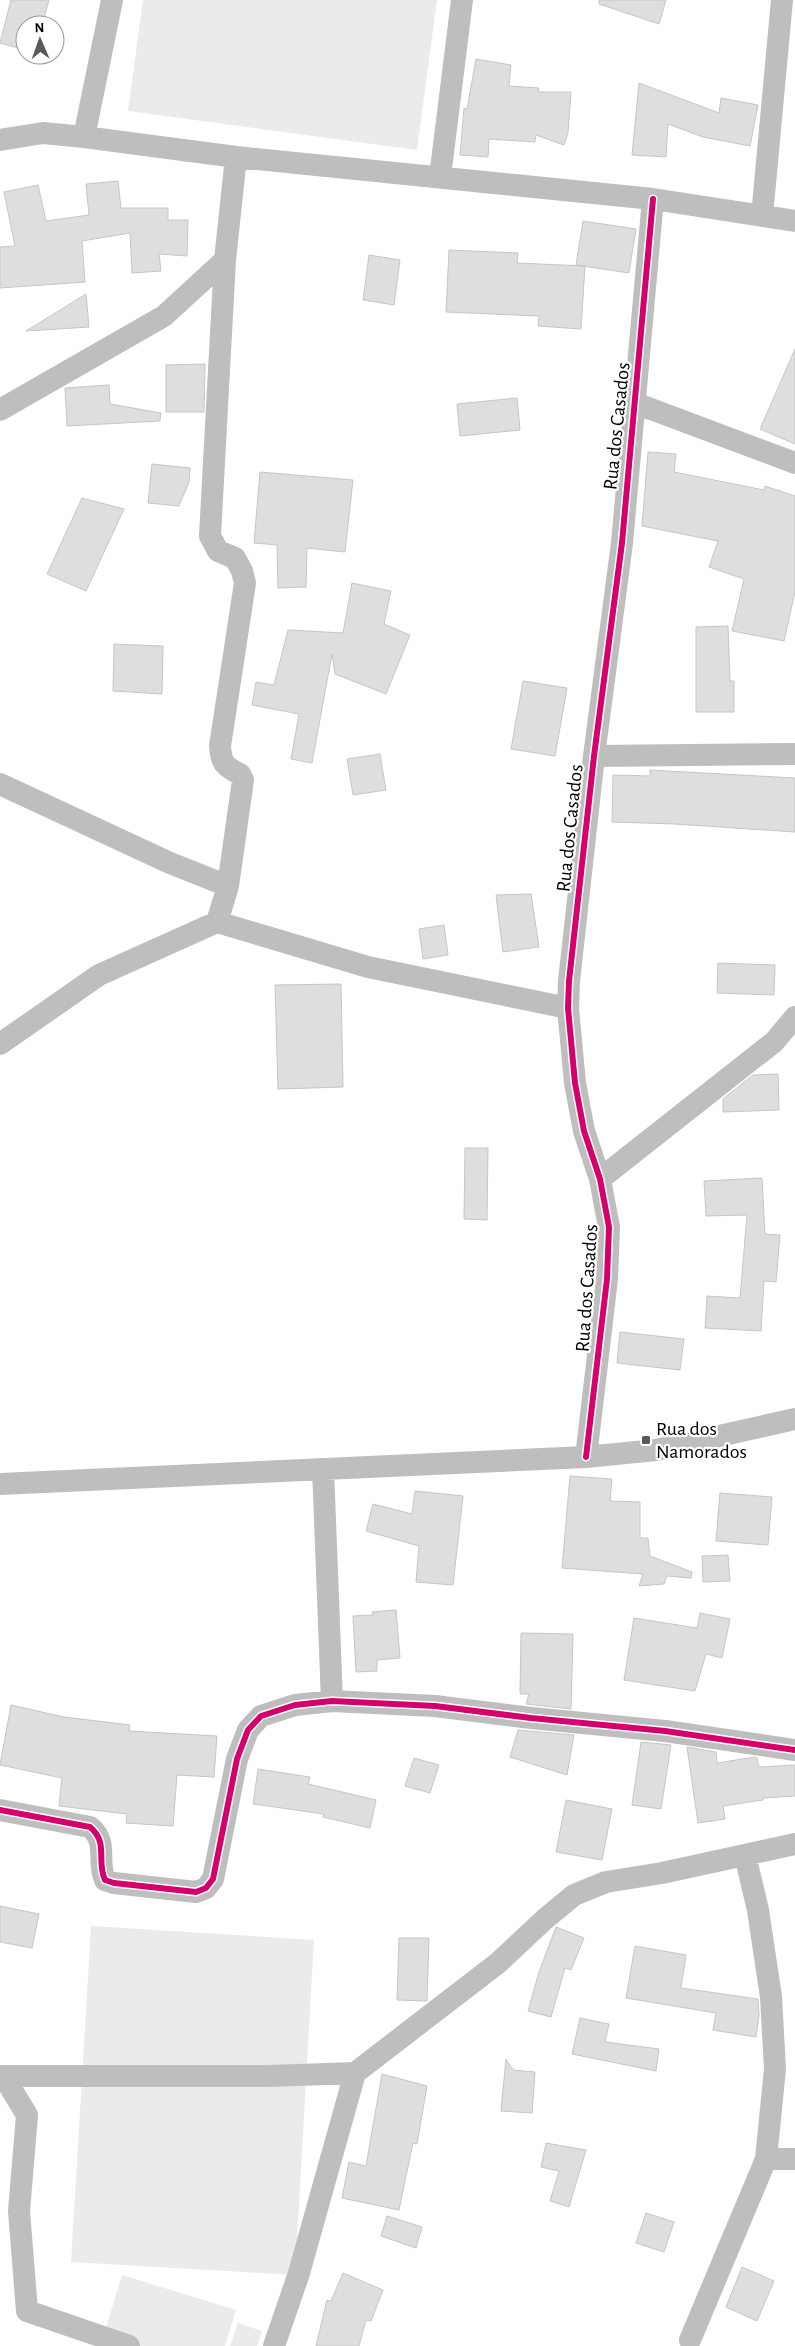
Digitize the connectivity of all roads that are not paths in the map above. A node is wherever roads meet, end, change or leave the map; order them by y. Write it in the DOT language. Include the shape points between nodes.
graph roads {
  1 [pos="112,0"];
  2 [pos="462,0"];
  3 [pos="782,0"];
  4 [pos="84,137"];
  5 [pos="0,140"];
  6 [pos="236,157"];
  7 [pos="440,177"];
  8 [pos="654,199"];
  9 [pos="762,216"];
  10 [pos="795,221"];
  11 [pos="225,260"];
  12 [pos="636,403"];
  13 [pos="0,410"];
  14 [pos="795,464"];
  15 [pos="795,754"];
  16 [pos="594,756"];
  17 [pos="0,784"];
  18 [pos="228,886"];
  19 [pos="216,922"];
  20 [pos="568,1008"];
  21 [pos="795,1017"];
  22 [pos="0,1044"];
  23 [pos="600,1179"];
  24 [pos="795,1419"];
  25 [pos="586,1457"];
  26 [pos="324,1468"];
  27 [pos="0,1484"];
  28 [pos="332,1701"];
  29 [pos="795,1750"];
  30 [pos="0,1810"];
  31 [pos="795,1844"];
  32 [pos="745,1855"];
  33 [pos="355,2073"];
  34 [pos="2,2076"];
  35 [pos="766,2158"];
  36 [pos="795,2159"];
  37 [pos="690,2340"];
  38 [pos="129,2346"];
  39 [pos="274,2346"];
  1 -- 4 [label="street"];
  2 -- 7 [label="street"];
  3 -- 9 [label="street"];
  4 -- 5 [label="street" via="43,133"];
  4 -- 6 [label="street"];
  6 -- 7 [label="street"];
  6 -- 11 [label="street"];
  7 -- 8 [label="street"];
  8 -- 9 [label="street"];
  8 -- 12 [label="street, Rua dos Casados"];
  9 -- 10 [label="street"];
  11 -- 13 [label="street" via="164,316"];
  11 -- 18 [label="street" via="210,536 218,551 235,558 245,583 220,746 225,766 240,774 243,780"];
  12 -- 14 [label="street"];
  12 -- 16 [label="street, Rua dos Casados" via="622,543"];
  15 -- 16 [label="street"];
  16 -- 20 [label="street, Rua dos Casados" via="568,980"];
  17 -- 18 [label="street" via="170,863"];
  18 -- 19 [label="street"];
  19 -- 20 [label="street" via="368,967"];
  19 -- 22 [label="street" via="99,975"];
  20 -- 23 [label="street, Rua dos Casados" via="575,1083 584,1131"];
  21 -- 23 [label="street" via="774,1042"];
  23 -- 25 [label="street, Rua dos Casados" via="610,1227"];
  24 -- 25 [label="street" via="656,1450"];
  25 -- 26 [label="street"];
  26 -- 27 [label="street"];
  26 -- 28 [label="street"];
  28 -- 29 [label="street" via="435,1706 588,1722"];
  28 -- 30 [label="street" via="295,1705 262,1716 248,1730 237,1759 213,1879 206,1888 196,1892 105,1880 101,1872 99,1834 90,1827"];
  31 -- 32 [label="street"];
  32 -- 33 [label="street" via="606,1882 574,1896 498,1964"];
  32 -- 35 [label="street" via="758,1910 771,1997 775,2070"];
  33 -- 34 [label="street"];
  33 -- 39 [label="street" via="299,2273"];
  34 -- 38 [label="street" via="26,2116 19,2211 27,2311"];
  35 -- 36 [label="street"];
  35 -- 37 [label="street"];
}
